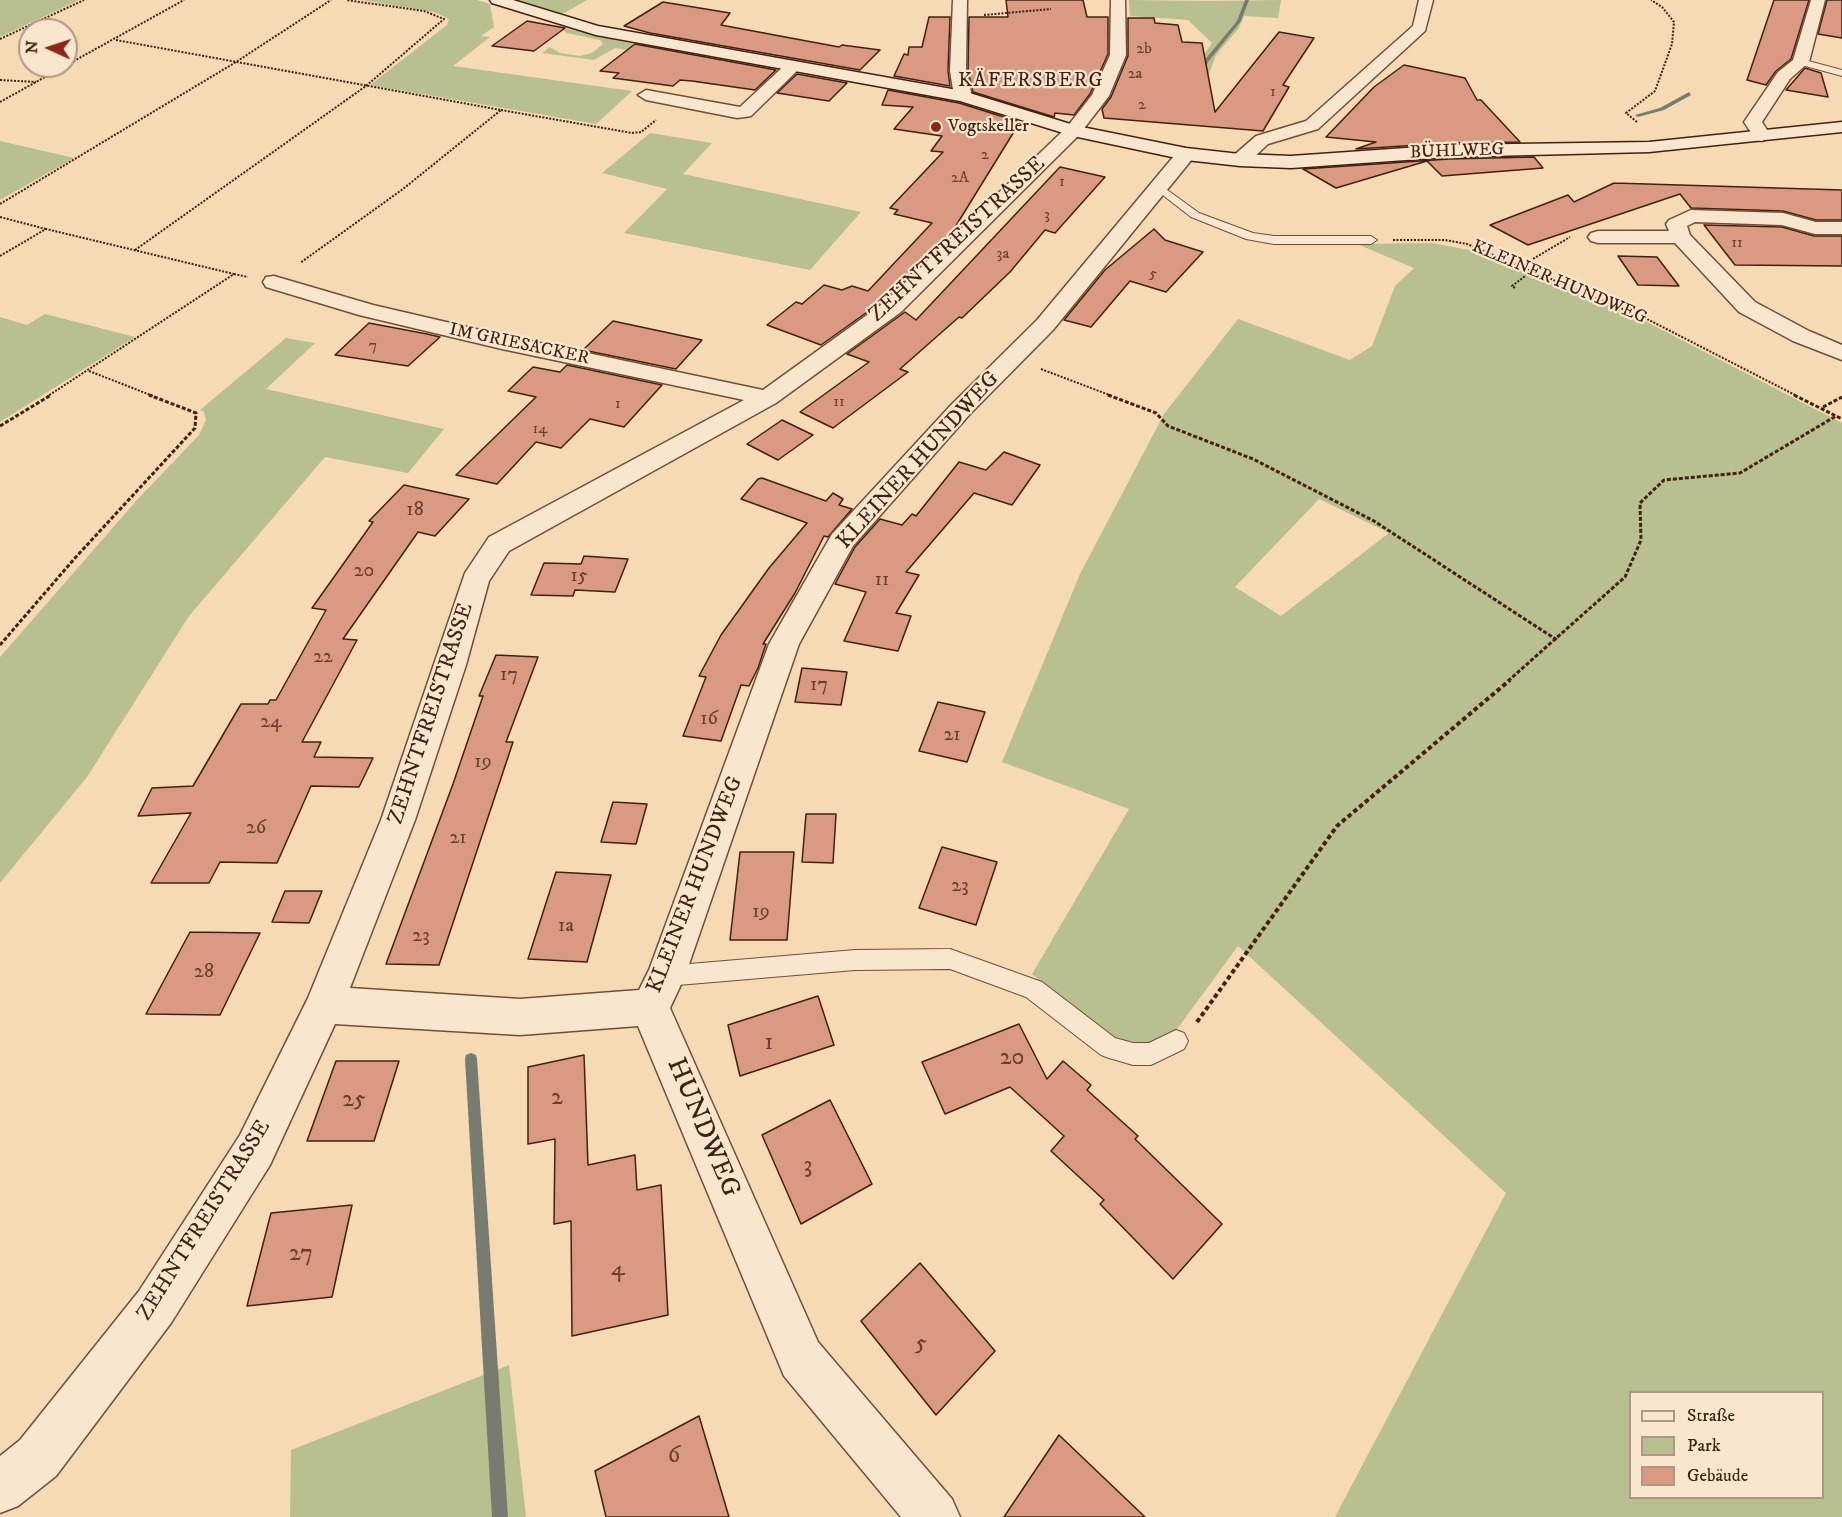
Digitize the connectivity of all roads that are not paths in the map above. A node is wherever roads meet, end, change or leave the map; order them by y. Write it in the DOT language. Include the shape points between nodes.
graph roads {
  1 [pos="496,0"];
  2 [pos="1118,0"];
  3 [pos="1425,0"];
  4 [pos="1818,0"];
  5 [pos="960,7"];
  6 [pos="1801,62"];
  7 [pos="793,66"];
  8 [pos="1842,73"];
  9 [pos="646,95"];
  10 [pos="963,96"];
  11 [pos="1842,127"];
  12 [pos="1073,131"];
  13 [pos="1762,136"];
  14 [pos="1186,154"];
  15 [pos="1240,160"];
  16 [pos="1159,187"];
  17 [pos="1842,228"];
  18 [pos="1598,237"];
  19 [pos="1681,237"];
  20 [pos="1371,240"];
  21 [pos="274,282"];
  22 [pos="1842,353"];
  23 [pos="767,398"];
  24 [pos="658,992"];
  25 [pos="324,1005"];
  26 [pos="1176,1041"];
  27 [pos="0,1488"];
  28 [pos="934,1517"];
  1 -- 7 [label="street, BÜHLWEG" via="596,30"];
  2 -- 12 [label="street, ZEHNTFREISTRASSE" via="1118,55 1100,96"];
  3 -- 15 [label="street" via="1420,28 1312,125 1262,140"];
  4 -- 6 [label="street"];
  5 -- 10 [label="street" via="958,71"];
  6 -- 8 [label="lane"];
  6 -- 13 [label="street" via="1784,76 1753,123"];
  7 -- 9 [label="street" via="745,112"];
  7 -- 10 [label="street, BÜHLWEG"];
  10 -- 12 [label="street, BÜHLWEG"];
  11 -- 13 [label="street, BÜHLWEG"];
  12 -- 14 [label="street, BÜHLWEG"];
  12 -- 23 [label="street, ZEHNTFREISTRASSE" via="893,307"];
  13 -- 15 [label="street, BÜHLWEG" via="1648,147 1449,151 1291,162"];
  14 -- 15 [label="street, BÜHLWEG"];
  14 -- 16 [label="street, KLEINER HUNDWEG"];
  16 -- 20 [label="lane" via="1195,215 1250,236 1274,240"];
  16 -- 24 [label="street, KLEINER HUNDWEG" via="1045,325 842,541 784,644"];
  17 -- 19 [label="street" via="1815,228 1784,219 1691,216 1676,224"];
  18 -- 19 [label="street"];
  19 -- 22 [label="street" via="1747,307"];
  21 -- 23 [label="street, IM GRIESACKER" via="367,310 502,342"];
  23 -- 25 [label="street, ZEHNTFREISTRASSE" via="499,544 475,580 451,665 398,820"];
  24 -- 25 [label="street" via="520,1017"];
  24 -- 26 [label="lane" via="855,960 950,959 1034,989 1109,1047 1151,1054"];
  24 -- 28 [label="street, HUNDWEG" via="801,1359"];
  25 -- 27 [label="street, ZEHNTFREISTRASSE" via="255,1150 155,1307 38,1458"];
}
